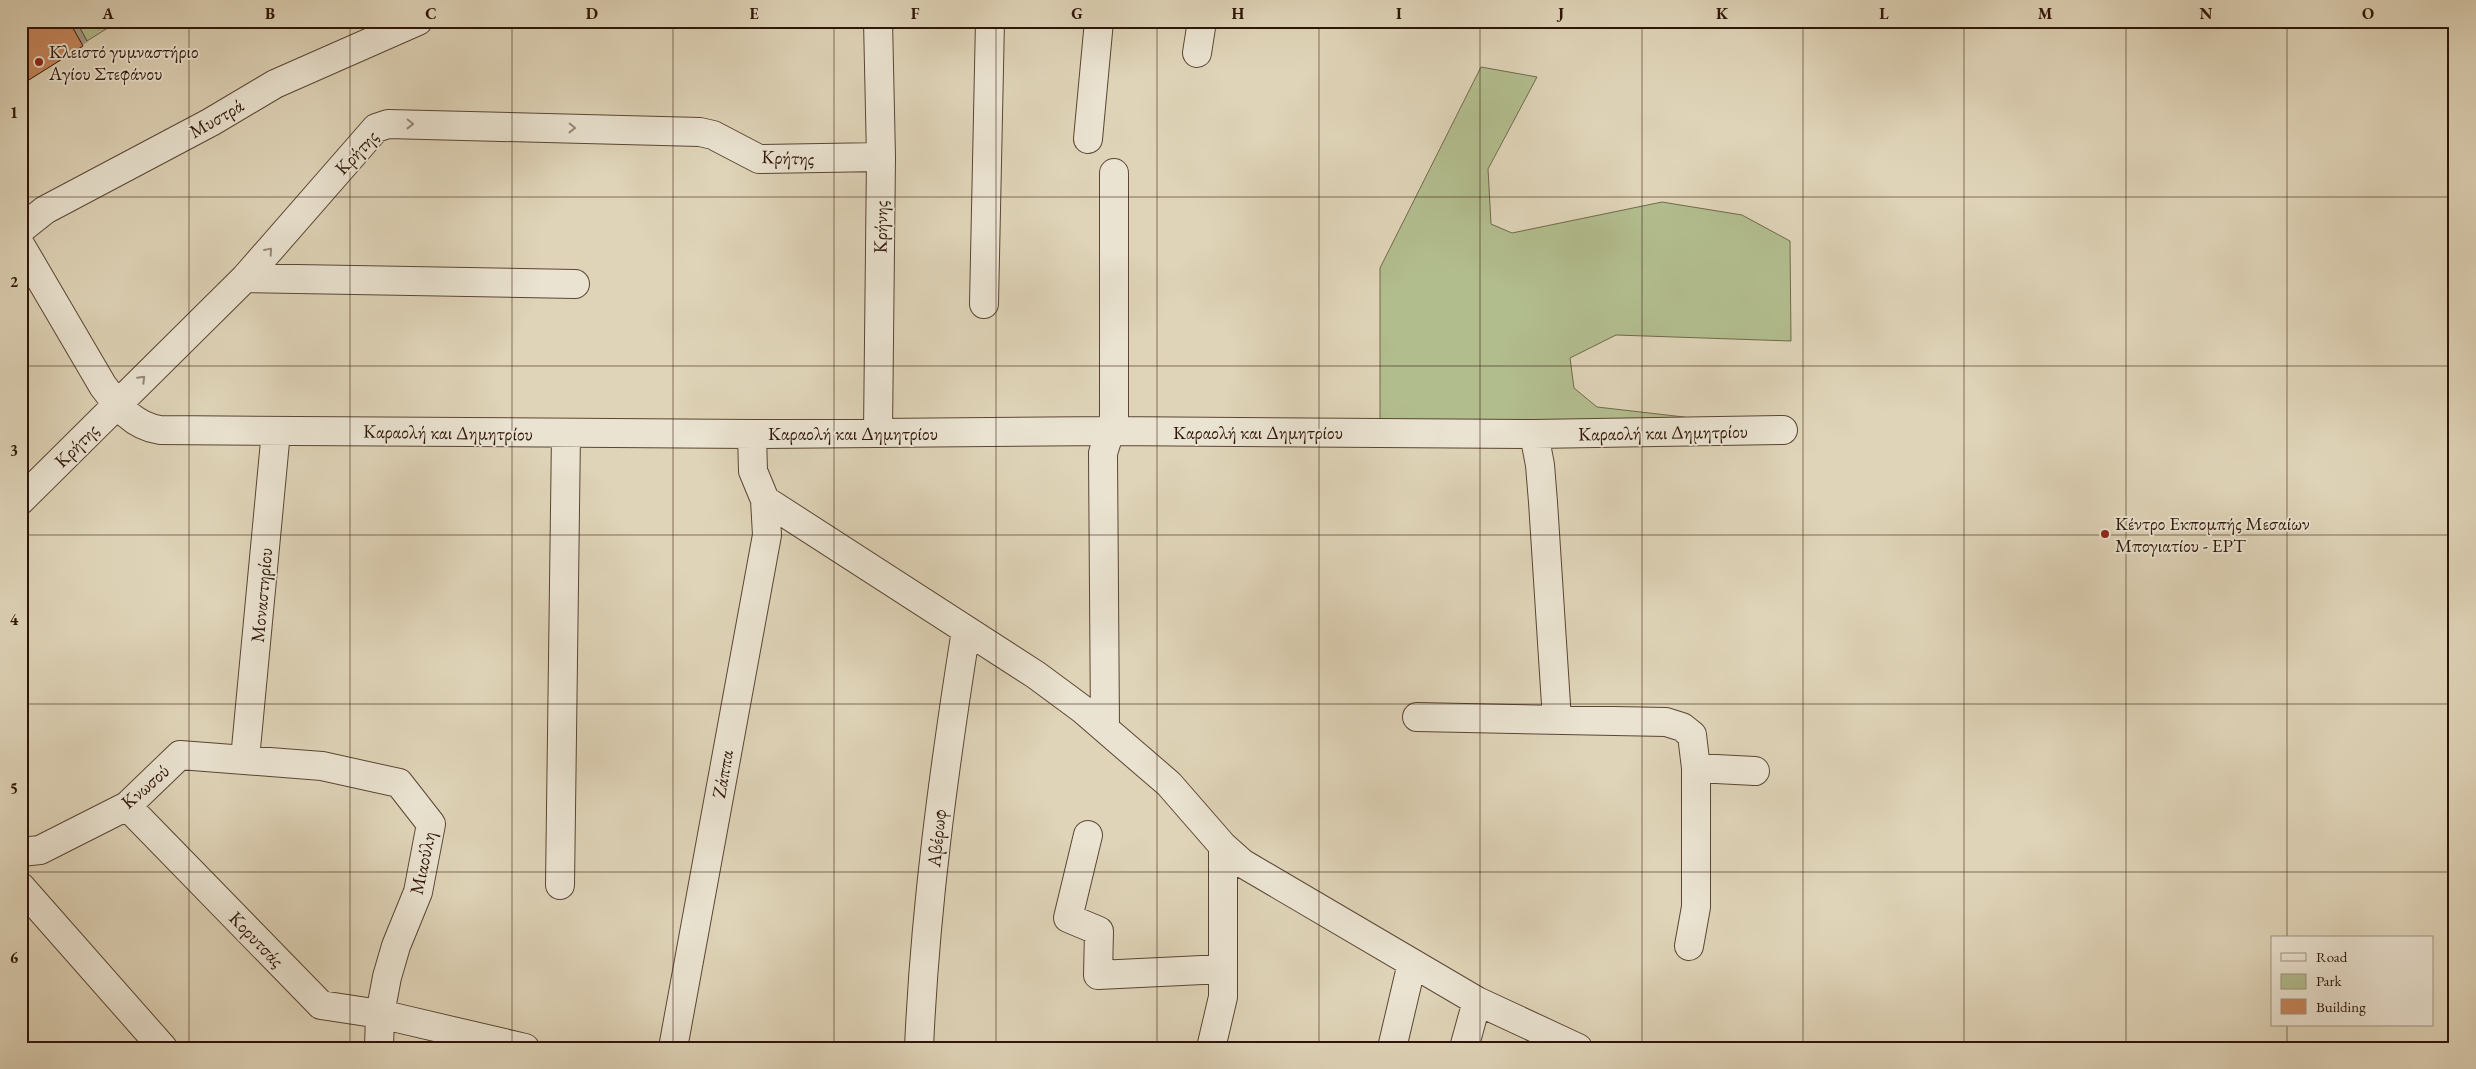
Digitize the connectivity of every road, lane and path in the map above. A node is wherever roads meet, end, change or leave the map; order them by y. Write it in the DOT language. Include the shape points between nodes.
graph roads {
  1 [pos="418,21"];
  2 [pos="878,21"];
  3 [pos="990,21"];
  4 [pos="1099,21"];
  5 [pos="1202,21"];
  6 [pos="1198,53"];
  7 [pos="1088,139"];
  8 [pos="881,158"];
  9 [pos="1114,173"];
  10 [pos="21,229"];
  11 [pos="21,246"];
  12 [pos="245,278"];
  13 [pos="575,284"];
  14 [pos="984,304"];
  15 [pos="117,404"];
  16 [pos="1783,430"];
  17 [pos="276,431"];
  18 [pos="1108,432"];
  19 [pos="878,433"];
  20 [pos="566,434"];
  21 [pos="752,434"];
  22 [pos="1534,434"];
  23 [pos="21,500"];
  24 [pos="764,500"];
  25 [pos="966,630"];
  26 [pos="1417,717"];
  27 [pos="1557,720"];
  28 [pos="1104,728"];
  29 [pos="245,759"];
  30 [pos="1696,768"];
  31 [pos="1756,771"];
  32 [pos="127,806"];
  33 [pos="1088,835"];
  34 [pos="1223,846"];
  35 [pos="21,852"];
  36 [pos="560,885"];
  37 [pos="21,887"];
  38 [pos="1689,946"];
  39 [pos="1412,963"];
  40 [pos="1223,969"];
  41 [pos="1477,1001"];
  42 [pos="380,1014"];
  43 [pos="481,1043"];
  44 [pos="163,1048"];
  45 [pos="379,1048"];
  46 [pos="525,1048"];
  47 [pos="673,1048"];
  48 [pos="919,1048"];
  49 [pos="1211,1048"];
  50 [pos="1392,1048"];
  51 [pos="1464,1048"];
  52 [pos="1578,1048"];
  1 -- 10 [label="street, Μυστρά" via="274,84 211,122 45,210"];
  2 -- 8 [label="street, Κρήνης"];
  3 -- 14 [label="street"];
  4 -- 7 [label="street"];
  5 -- 6 [label="street"];
  12 -- 8 [label="street, Κρήτης, one-way" via="376,128 388,124 700,132 759,158"];
  8 -- 19 [label="street, Κρήνης"];
  9 -- 18 [label="street" via="1114,418"];
  11 -- 15 [label="street, Καραολή και Δημητρίου" via="103,386"];
  12 -- 13 [label="street"];
  15 -- 12 [label="street, Κρήτης, one-way"];
  15 -- 17 [label="street, Καραολή και Δημητρίου" via="136,423 149,429"];
  15 -- 23 [label="street, Κρήτης"];
  16 -- 22 [label="street, Καραολή και Δημητρίου"];
  17 -- 20 [label="street, Καραολή και Δημητρίου"];
  17 -- 29 [label="street, Μοναστηρίου"];
  18 -- 19 [label="street, Καραολή και Δημητρίου"];
  18 -- 22 [label="street, Καραολή και Δημητρίου"];
  18 -- 28 [label="street" via="1103,454"];
  19 -- 21 [label="street, Καραολή και Δημητρίου"];
  20 -- 21 [label="street, Καραολή και Δημητρίου"];
  20 -- 36 [label="street"];
  21 -- 24 [label="street, Ζάππα" via="753,471"];
  22 -- 27 [label="street" via="1544,502"];
  24 -- 25 [label="street"];
  24 -- 47 [label="street, Ζάππα" via="767,535"];
  25 -- 28 [label="street" via="1036,675"];
  25 -- 48 [label="street, Αβέρωφ" via="943,773"];
  26 -- 27 [label="street"];
  27 -- 30 [label="street" via="1666,722 1682,727 1692,735"];
  28 -- 34 [label="street" via="1169,784"];
  29 -- 32 [label="street, Κνωσού" via="180,755"];
  29 -- 42 [label="street, Μιαούλη" via="322,766 399,783 431,824 418,892 396,946"];
  30 -- 31 [label="street"];
  30 -- 38 [label="street" via="1696,907"];
  32 -- 35 [label="street, Κνωσού" via="40,850"];
  32 -- 42 [label="street, Κορυτσάς" via="321,1006"];
  33 -- 40 [label="street" via="1068,918 1099,931 1098,975"];
  34 -- 39 [label="street" via="1242,863"];
  34 -- 40 [label="street"];
  37 -- 44 [label="street"];
  39 -- 41 [label="street"];
  39 -- 50 [label="street"];
  40 -- 49 [label="street" via="1223,997"];
  41 -- 51 [label="street"];
  41 -- 52 [label="street"];
  42 -- 43 [label="street, Κορυτσάς"];
  42 -- 45 [label="street"];
  43 -- 46 [label="street, Κορυτσάς"];
}
